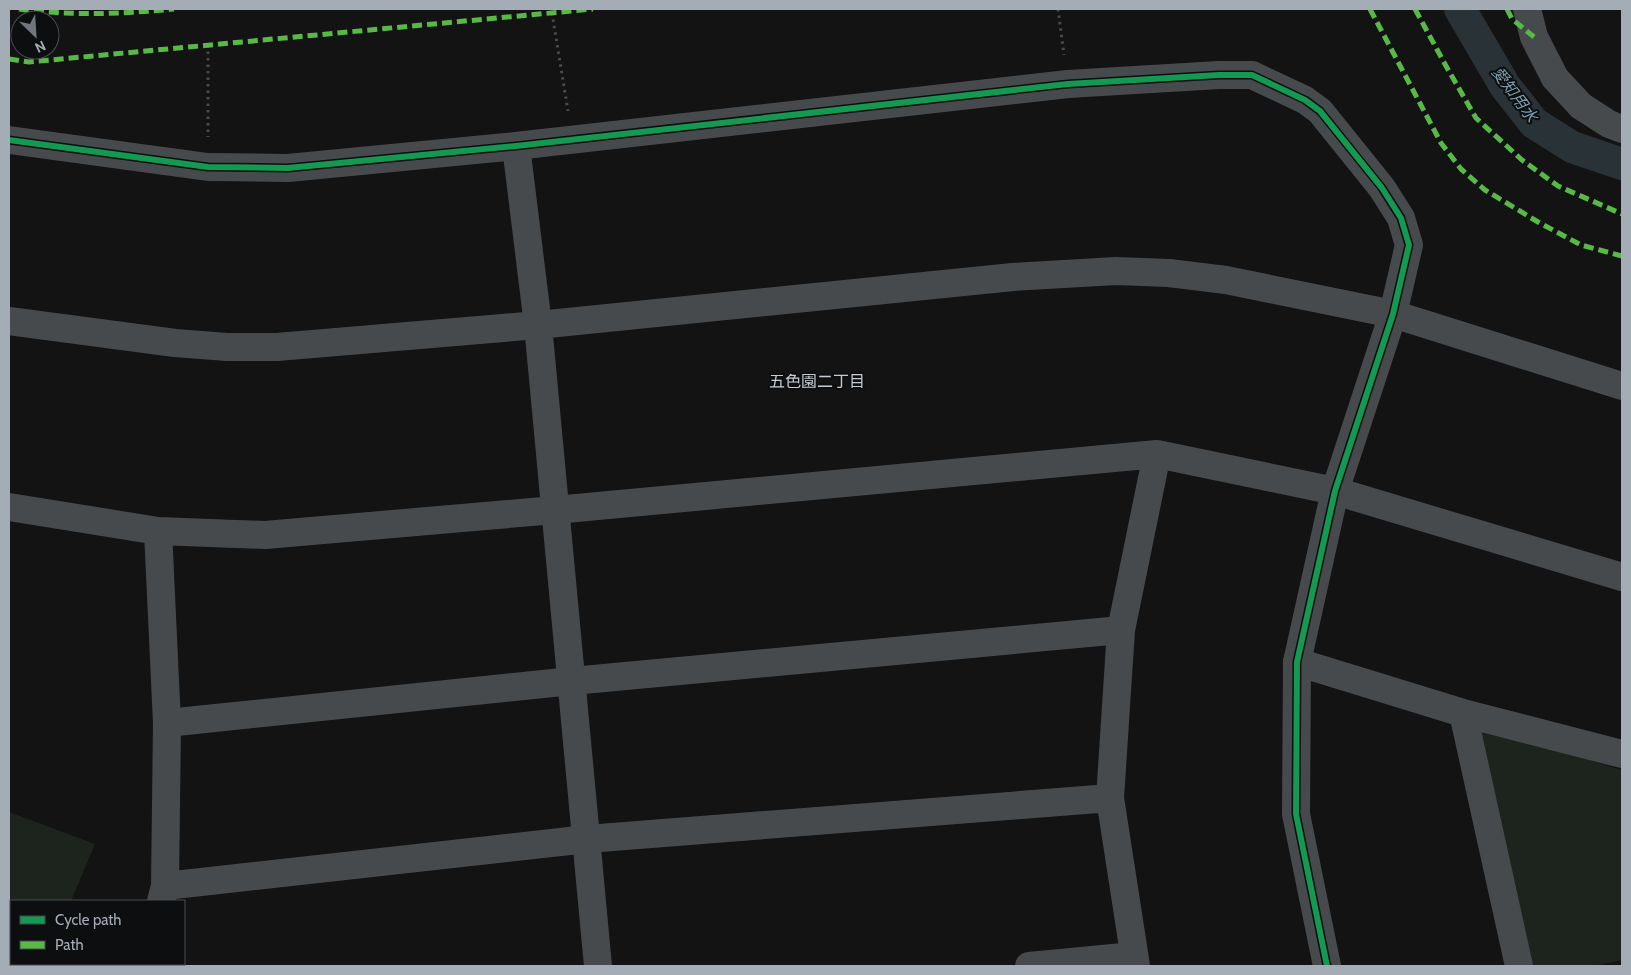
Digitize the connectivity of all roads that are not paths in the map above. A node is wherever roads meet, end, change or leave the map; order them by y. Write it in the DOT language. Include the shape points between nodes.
graph roads {
  1 [pos="1527,9"];
  2 [pos="1622,129"];
  3 [pos="9,140"];
  4 [pos="516,146"];
  5 [pos="1393,314"];
  6 [pos="9,321"];
  7 [pos="538,325"];
  8 [pos="1622,386"];
  9 [pos="1157,454"];
  10 [pos="1335,491"];
  11 [pos="9,507"];
  12 [pos="555,510"];
  13 [pos="158,531"];
  14 [pos="1622,577"];
  15 [pos="1121,630"];
  16 [pos="1297,662"];
  17 [pos="572,680"];
  18 [pos="1463,713"];
  19 [pos="167,723"];
  20 [pos="1622,754"];
  21 [pos="1110,798"];
  22 [pos="587,839"];
  23 [pos="163,894"];
  24 [pos="1135,961"];
  25 [pos="598,966"];
  26 [pos="1030,966"];
  27 [pos="1327,966"];
  28 [pos="1519,966"];
  1 -- 2 [label="street" via="1534,37 1555,78 1582,106"];
  3 -- 4 [label="street" via="208,167 288,168"];
  4 -- 5 [label="street" via="1068,84 1252,75 1320,110 1402,218 1409,245"];
  4 -- 7 [label="street"];
  5 -- 7 [label="street" via="1226,280 1116,271 1013,277"];
  5 -- 8 [label="street"];
  5 -- 10 [label="street"];
  6 -- 7 [label="street" via="227,347 277,347"];
  7 -- 12 [label="street"];
  9 -- 10 [label="street"];
  9 -- 12 [label="street"];
  9 -- 15 [label="street"];
  10 -- 14 [label="street"];
  10 -- 16 [label="street"];
  11 -- 13 [label="street"];
  12 -- 13 [label="street" via="265,534"];
  12 -- 17 [label="street"];
  13 -- 19 [label="street"];
  15 -- 17 [label="street"];
  15 -- 21 [label="street"];
  16 -- 18 [label="street"];
  16 -- 27 [label="street" via="1296,814"];
  17 -- 19 [label="street"];
  17 -- 22 [label="street"];
  18 -- 20 [label="street"];
  18 -- 28 [label="street"];
  19 -- 23 [label="street"];
  21 -- 22 [label="street"];
  21 -- 24 [label="street"];
  22 -- 23 [label="street"];
  22 -- 25 [label="street"];
  24 -- 26 [label="street"];
}
